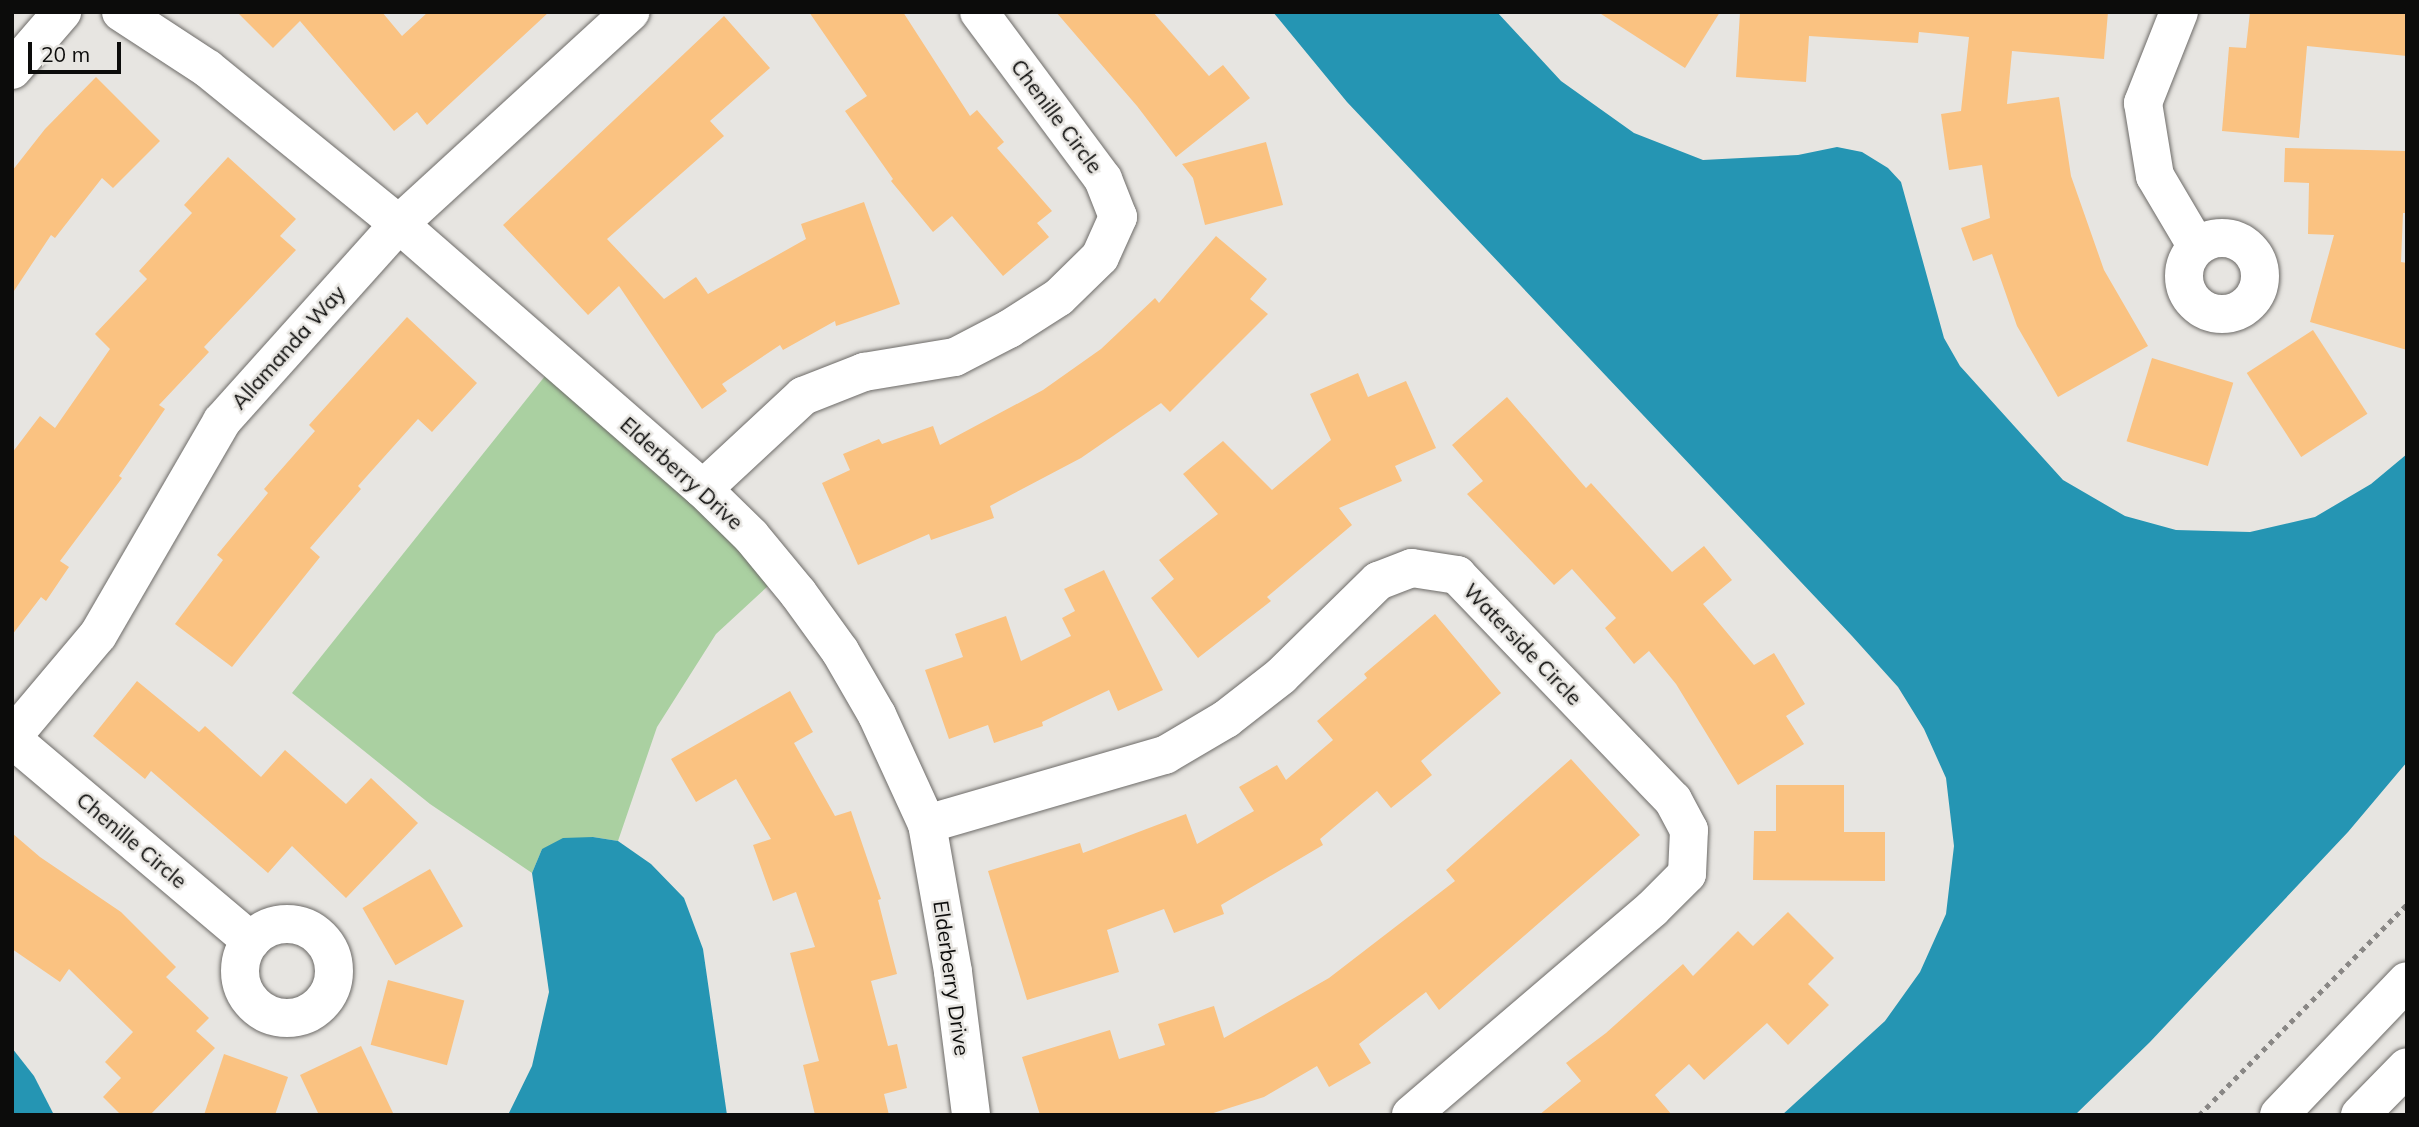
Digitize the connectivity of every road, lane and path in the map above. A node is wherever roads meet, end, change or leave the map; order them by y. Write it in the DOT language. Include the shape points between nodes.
graph roads {
  1 [pos="62,12"];
  2 [pos="121,12"];
  3 [pos="630,12"];
  4 [pos="979,12"];
  5 [pos="2179,12"];
  6 [pos="12,70"];
  7 [pos="399,224"];
  8 [pos="2197,247"];
  9 [pos="703,489"];
  10 [pos="12,738"];
  11 [pos="927,824"];
  12 [pos="2407,904"];
  13 [pos="251,941"];
  14 [pos="2407,981"];
  15 [pos="2407,1066"];
  16 [pos="971,1115"];
  17 [pos="1411,1115"];
  18 [pos="2199,1115"];
  19 [pos="2279,1115"];
  20 [pos="2360,1115"];
  1 -- 6 [label="street"];
  2 -- 7 [label="street, Elderberry Drive" via="208,69"];
  3 -- 7 [label="street, Allamanda Way"];
  4 -- 9 [label="street, Chenille Circle" via="1103,178 1118,217 1100,257 1059,297 956,357 864,372 803,396"];
  5 -- 8 [label="street" via="2143,103 2155,176"];
  7 -- 9 [label="street, Elderberry Drive"];
  7 -- 10 [label="street, Allamanda Way" via="222,421 98,635"];
  9 -- 11 [label="street, Elderberry Drive" via="759,545 840,652 877,715"];
  10 -- 13 [label="street, Chenille Circle"];
  11 -- 16 [label="street, Elderberry Drive" via="953,972"];
  11 -- 17 [label="street, Waterside Circle" via="1165,755 1226,719 1281,676 1378,581 1412,568 1457,575 1673,800 1689,830 1687,874"];
  12 -- 18 [label="path"];
  14 -- 19 [label="street"];
  15 -- 20 [label="street"];
}
